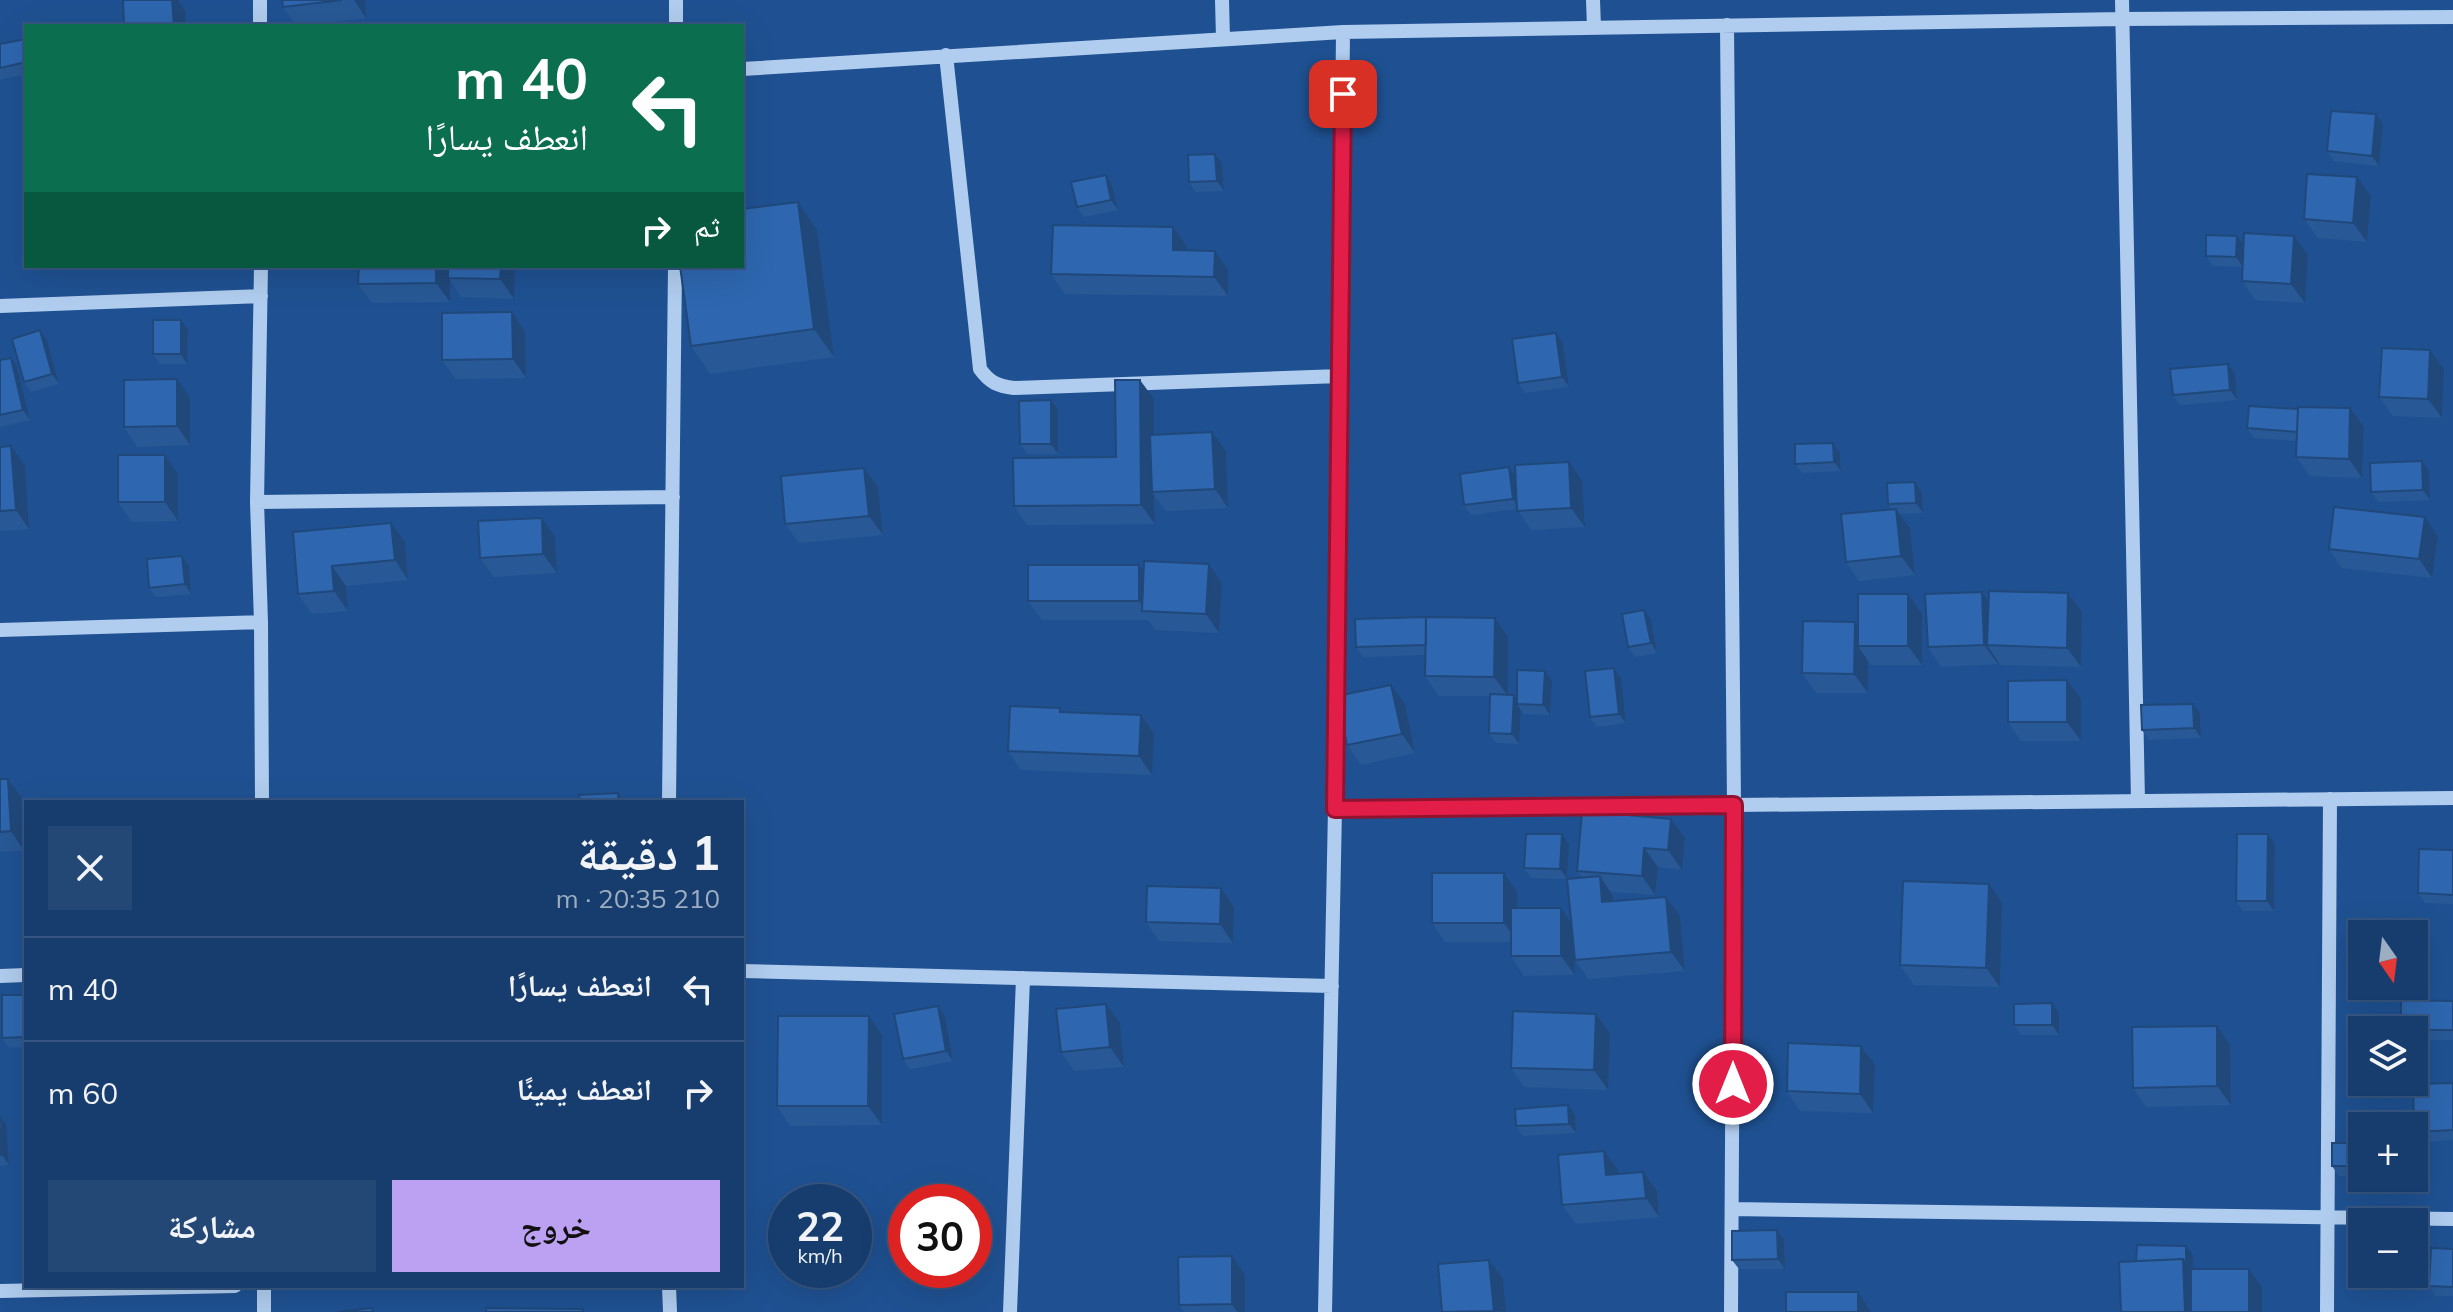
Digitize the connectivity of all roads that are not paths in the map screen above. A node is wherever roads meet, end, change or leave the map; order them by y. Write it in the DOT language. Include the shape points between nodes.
graph roads {
  1 [pos="260,0"];
  2 [pos="676,0"];
  3 [pos="1222,0"];
  4 [pos="1593,0"];
  5 [pos="2122,0"];
  6 [pos="2453,17"];
  7 [pos="2122,19"];
  8 [pos="260,24"];
  9 [pos="676,24"];
  10 [pos="1727,25"];
  11 [pos="1594,27"];
  12 [pos="1343,32"];
  13 [pos="1223,38"];
  14 [pos="946,55"];
  15 [pos="744,69"];
  16 [pos="261,268"];
  17 [pos="675,268"];
  18 [pos="261,296"];
  19 [pos="0,306"];
  20 [pos="1340,376"];
  21 [pos="673,497"];
  22 [pos="257,502"];
  23 [pos="261,622"];
  24 [pos="0,630"];
  25 [pos="2453,798"];
  26 [pos="2330,799"];
  27 [pos="262,800"];
  28 [pos="669,800"];
  29 [pos="2138,801"];
  30 [pos="1734,805"];
  31 [pos="1335,809"];
  32 [pos="744,971"];
  33 [pos="24,975"];
  34 [pos="0,976"];
  35 [pos="1023,978"];
  36 [pos="1332,986"];
  37 [pos="1732,1209"];
  38 [pos="2328,1217"];
  39 [pos="2453,1219"];
  40 [pos="141,1288"];
  41 [pos="264,1288"];
  42 [pos="669,1288"];
  43 [pos="0,1291"];
  44 [pos="264,1312"];
  45 [pos="670,1312"];
  46 [pos="1010,1312"];
  47 [pos="1325,1312"];
  48 [pos="1731,1312"];
  49 [pos="2327,1312"];
  1 -- 8 [label="street"];
  2 -- 9 [label="street"];
  3 -- 13 [label="street"];
  4 -- 11 [label="street"];
  5 -- 7 [label="street"];
  6 -- 7 [label="street"];
  7 -- 10 [label="street"];
  7 -- 29 [label="street"];
  10 -- 11 [label="street"];
  10 -- 30 [label="street"];
  11 -- 12 [label="street"];
  12 -- 13 [label="street"];
  12 -- 20 [label="street"];
  13 -- 14 [label="street"];
  14 -- 15 [label="street"];
  14 -- 20 [label="street" via="980,369 988,380 1014,388"];
  16 -- 18 [label="street"];
  17 -- 21 [label="street"];
  18 -- 19 [label="street"];
  18 -- 22 [label="street"];
  20 -- 31 [label="street"];
  21 -- 22 [label="street"];
  21 -- 28 [label="street"];
  22 -- 23 [label="street"];
  23 -- 24 [label="street"];
  23 -- 27 [label="street"];
  25 -- 26 [label="street"];
  26 -- 29 [label="street"];
  26 -- 38 [label="street"];
  29 -- 30 [label="street"];
  30 -- 31 [label="street"];
  30 -- 37 [label="street"];
  31 -- 36 [label="street"];
  32 -- 35 [label="street"];
  33 -- 34 [label="street"];
  35 -- 36 [label="street"];
  35 -- 46 [label="street"];
  36 -- 47 [label="street"];
  37 -- 38 [label="street"];
  37 -- 48 [label="street"];
  38 -- 39 [label="street"];
  38 -- 49 [label="street"];
  40 -- 43 [label="street"];
  41 -- 44 [label="street"];
  42 -- 45 [label="street"];
}
